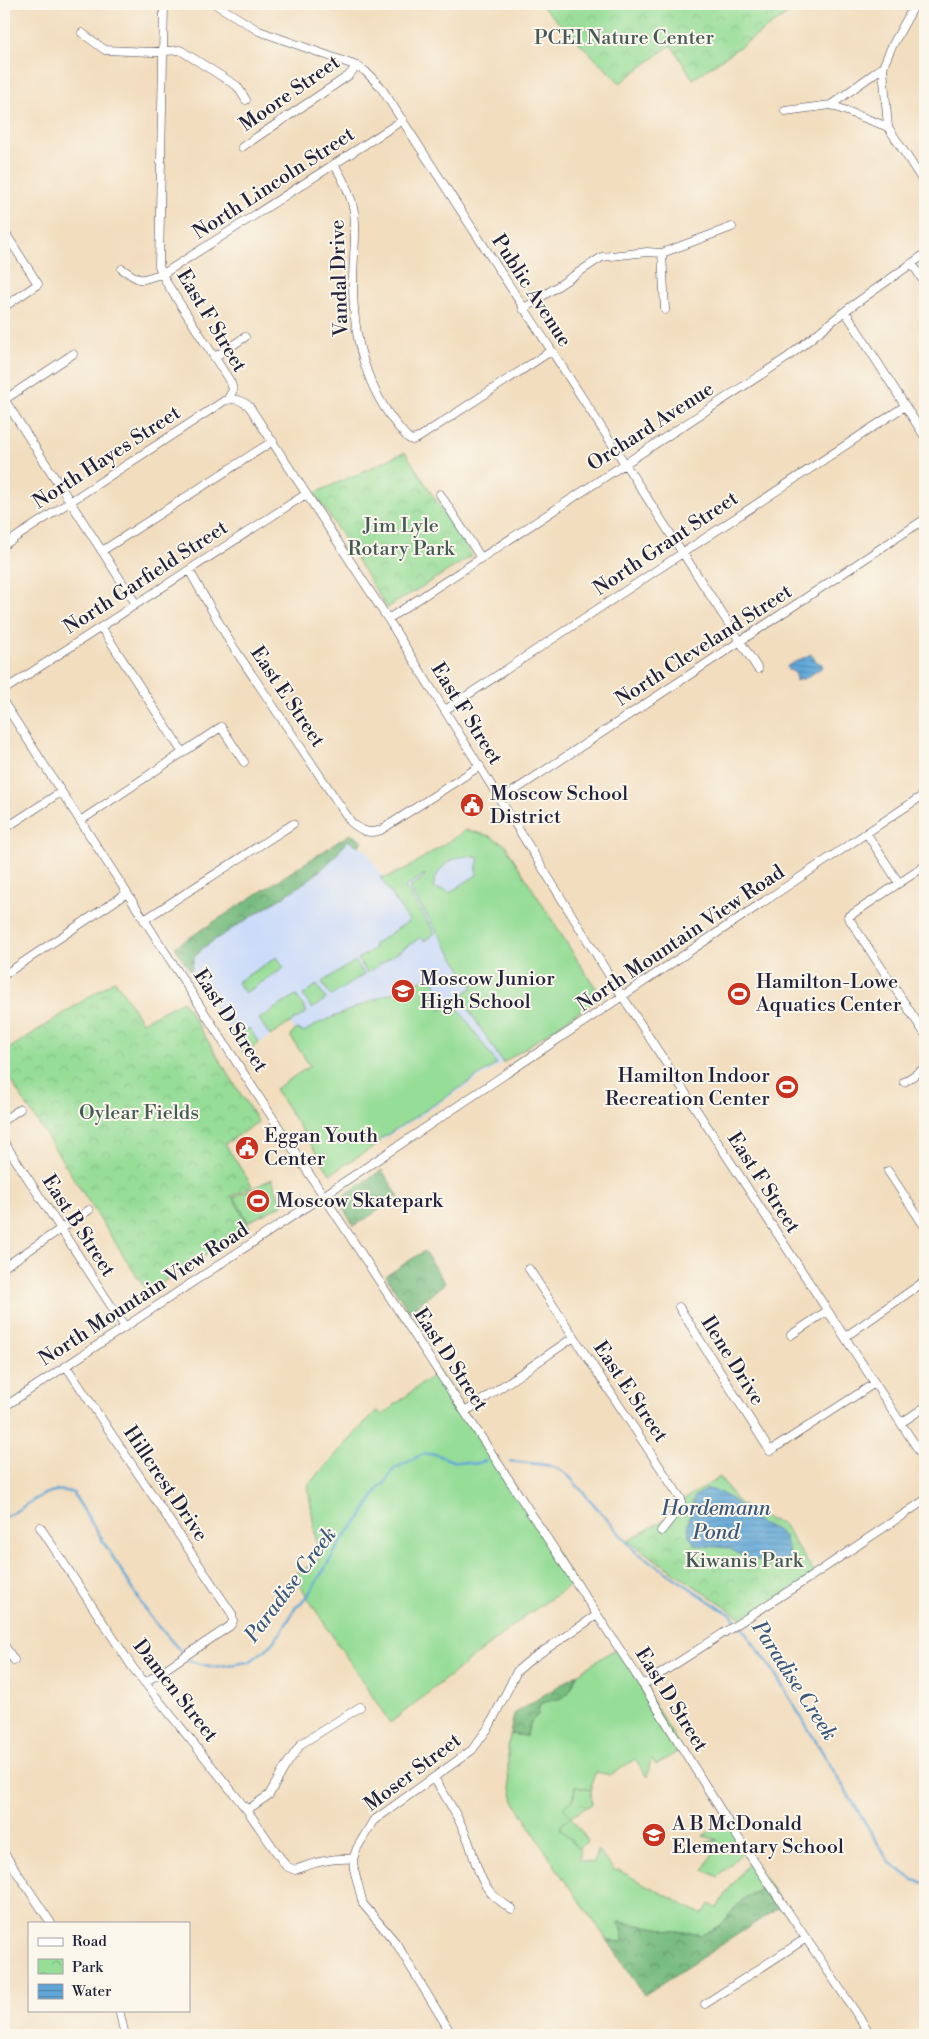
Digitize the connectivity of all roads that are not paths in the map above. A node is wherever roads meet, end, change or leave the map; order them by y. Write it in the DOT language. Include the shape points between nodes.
graph roads {
  1 [pos="164,4"];
  2 [pos="214,4"];
  3 [pos="914,6"];
  4 [pos="82,33"];
  5 [pos="164,51"];
  6 [pos="357,66"];
  7 [pos="884,67"];
  8 [pos="246,100"];
  9 [pos="831,105"];
  10 [pos="785,111"];
  11 [pos="403,120"];
  12 [pos="888,127"];
  13 [pos="242,147"];
  14 [pos="334,164"];
  15 [pos="925,184"];
  16 [pos="732,227"];
  17 [pos="4,231"];
  18 [pos="662,254"];
  19 [pos="925,254"];
  20 [pos="912,263"];
  21 [pos="122,269"];
  22 [pos="163,274"];
  23 [pos="925,284"];
  24 [pos="4,307"];
  25 [pos="524,309"];
  26 [pos="665,310"];
  27 [pos="845,311"];
  28 [pos="245,337"];
  29 [pos="551,351"];
  30 [pos="73,354"];
  31 [pos="215,357"];
  32 [pos="4,399"];
  33 [pos="228,399"];
  34 [pos="905,406"];
  35 [pos="925,437"];
  36 [pos="272,441"];
  37 [pos="624,464"];
  38 [pos="306,494"];
  39 [pos="440,494"];
  40 [pos="69,502"];
  41 [pos="925,519"];
  42 [pos="4,545"];
  43 [pos="102,551"];
  44 [pos="682,553"];
  45 [pos="482,558"];
  46 [pos="189,570"];
  47 [pos="136,604"];
  48 [pos="388,619"];
  49 [pos="101,627"];
  50 [pos="740,641"];
  51 [pos="758,669"];
  52 [pos="4,690"];
  53 [pos="4,703"];
  54 [pos="445,710"];
  55 [pos="183,753"];
  56 [pos="244,762"];
  57 [pos="480,766"];
  58 [pos="61,792"];
  59 [pos="925,794"];
  60 [pos="500,800"];
  61 [pos="80,821"];
  62 [pos="293,824"];
  63 [pos="4,829"];
  64 [pos="867,834"];
  65 [pos="925,866"];
  66 [pos="899,883"];
  67 [pos="127,893"];
  68 [pos="144,920"];
  69 [pos="4,975"];
  70 [pos="623,997"];
  71 [pos="925,1034"];
  72 [pos="925,1068"];
  73 [pos="904,1082"];
  74 [pos="20,1109"];
  75 [pos="4,1120"];
  76 [pos="4,1142"];
  77 [pos="888,1171"];
  78 [pos="324,1196"];
  79 [pos="89,1210"];
  80 [pos="925,1227"];
  81 [pos="61,1229"];
  82 [pos="4,1267"];
  83 [pos="530,1270"];
  84 [pos="925,1281"];
  85 [pos="679,1307"];
  86 [pos="827,1310"];
  87 [pos="125,1327"];
  88 [pos="791,1335"];
  89 [pos="574,1337"];
  90 [pos="845,1337"];
  91 [pos="66,1366"];
  92 [pos="874,1383"];
  93 [pos="4,1407"];
  94 [pos="925,1407"];
  95 [pos="465,1412"];
  96 [pos="901,1423"];
  97 [pos="925,1460"];
  98 [pos="925,1500"];
  99 [pos="40,1527"];
  100 [pos="661,1531"];
  101 [pos="597,1615"];
  102 [pos="4,1646"];
  103 [pos="14,1660"];
  104 [pos="146,1682"];
  105 [pos="643,1685"];
  106 [pos="360,1707"];
  107 [pos="434,1778"];
  108 [pos="247,1810"];
  109 [pos="4,1853"];
  110 [pos="353,1859"];
  111 [pos="512,1910"];
  112 [pos="49,1922"];
  113 [pos="806,1939"];
  114 [pos="705,2004"];
  115 [pos="119,2012"];
  116 [pos="125,2035"];
  117 [pos="452,2035"];
  118 [pos="871,2035"];
  1 -- 5 [label="street, East F Street"];
  2 -- 6 [label="street, Public Avenue" via="259,30"];
  3 -- 7 [label="street" via="896,35"];
  4 -- 5 [label="street" via="105,50"];
  5 -- 8 [label="street" via="180,50 237,86"];
  5 -- 22 [label="street, East F Street" via="160,266"];
  6 -- 11 [label="street, Public Avenue" via="380,86"];
  6 -- 13 [label="street, Moore Street" via="348,76"];
  7 -- 9 [label="street"];
  7 -- 12 [label="street"];
  9 -- 10 [label="street"];
  9 -- 12 [label="street"];
  11 -- 14 [label="street, North Lincoln Street"];
  11 -- 25 [label="street, Public Avenue"];
  12 -- 15 [label="street"];
  14 -- 22 [label="street, North Lincoln Street"];
  14 -- 29 [label="street, Vandal Drive" via="347,187 355,213 353,284 356,334 369,379 385,411 408,438 418,438"];
  16 -- 18 [label="street"];
  17 -- 24 [label="street" via="38,284"];
  18 -- 25 [label="street" via="647,252 602,257"];
  18 -- 26 [label="street"];
  19 -- 20 [label="street, Orchard Avenue"];
  20 -- 23 [label="street"];
  20 -- 27 [label="street, Orchard Avenue"];
  21 -- 22 [label="street, North Lincoln Street" via="139,280"];
  22 -- 31 [label="street, East F Street"];
  25 -- 29 [label="street, Public Avenue"];
  27 -- 34 [label="street"];
  27 -- 37 [label="street, Orchard Avenue" via="788,357"];
  28 -- 31 [label="street"];
  29 -- 37 [label="street, Public Avenue"];
  30 -- 32 [label="street"];
  31 -- 33 [label="street, East F Street" via="231,383 233,390"];
  32 -- 40 [label="street"];
  33 -- 36 [label="street, East F Street" via="242,401 249,406"];
  33 -- 40 [label="street, North Hayes Street"];
  34 -- 35 [label="street"];
  34 -- 44 [label="street, North Grant Street"];
  36 -- 38 [label="street, East F Street"];
  36 -- 43 [label="street"];
  37 -- 44 [label="street, Public Avenue"];
  37 -- 45 [label="street, Orchard Avenue"];
  38 -- 46 [label="street, North Garfield Street"];
  38 -- 48 [label="street, East F Street"];
  39 -- 45 [label="street"];
  40 -- 42 [label="street, North Hayes Street"];
  40 -- 43 [label="street"];
  41 -- 50 [label="street, North Cleveland Street"];
  43 -- 47 [label="street"];
  44 -- 50 [label="street, Public Avenue"];
  44 -- 54 [label="street, North Grant Street"];
  45 -- 48 [label="street, Orchard Avenue"];
  46 -- 47 [label="street, North Garfield Street"];
  46 -- 57 [label="street, East E Street" via="230,642 358,829 368,832 381,830"];
  47 -- 49 [label="street, North Garfield Street"];
  48 -- 54 [label="street, East F Street"];
  49 -- 52 [label="street, North Garfield Street"];
  49 -- 55 [label="street"];
  50 -- 51 [label="street, Public Avenue"];
  50 -- 60 [label="street, North Cleveland Street"];
  53 -- 58 [label="street, East D Street"];
  54 -- 57 [label="street, East F Street"];
  55 -- 56 [label="street" via="221,727"];
  55 -- 61 [label="street"];
  57 -- 60 [label="street, East F Street"];
  58 -- 61 [label="street, East D Street"];
  58 -- 63 [label="street"];
  59 -- 64 [label="street, North Mountain View Road"];
  60 -- 70 [label="street, East F Street"];
  61 -- 67 [label="street, East D Street"];
  62 -- 68 [label="street"];
  64 -- 66 [label="street"];
  64 -- 70 [label="street, North Mountain View Road"];
  65 -- 66 [label="street"];
  66 -- 71 [label="street" via="848,917"];
  67 -- 68 [label="street, East D Street"];
  67 -- 69 [label="street"];
  68 -- 78 [label="street, East D Street"];
  70 -- 78 [label="street, North Mountain View Road"];
  70 -- 86 [label="street, East F Street"];
  72 -- 73 [label="street"];
  74 -- 75 [label="street"];
  76 -- 81 [label="street, East B Street"];
  77 -- 80 [label="street"];
  78 -- 87 [label="street, North Mountain View Road"];
  78 -- 95 [label="street, East D Street"];
  79 -- 81 [label="street"];
  81 -- 82 [label="street"];
  81 -- 87 [label="street, East B Street"];
  83 -- 89 [label="street, East E Street"];
  84 -- 90 [label="street"];
  85 -- 92 [label="street, Ilene Drive" via="770,1450"];
  86 -- 88 [label="street"];
  86 -- 90 [label="street, East F Street"];
  87 -- 91 [label="street, North Mountain View Road"];
  89 -- 95 [label="street"];
  89 -- 100 [label="street, East E Street" via="681,1499 681,1506"];
  90 -- 92 [label="street, East F Street"];
  91 -- 93 [label="street, North Mountain View Road"];
  91 -- 104 [label="street, Hillcrest Drive" via="234,1621"];
  92 -- 96 [label="street, East F Street"];
  94 -- 96 [label="street"];
  95 -- 101 [label="street, East D Street"];
  96 -- 97 [label="street, East F Street"];
  98 -- 105 [label="street"];
  99 -- 104 [label="street, Damen Street" via="133,1668"];
  101 -- 105 [label="street, East D Street"];
  101 -- 107 [label="street, Moser Street" via="517,1671 480,1741"];
  102 -- 103 [label="street"];
  104 -- 108 [label="street, Damen Street"];
  105 -- 113 [label="street, East D Street" via="735,1833"];
  106 -- 108 [label="street" via="301,1744 269,1794"];
  107 -- 110 [label="street, Moser Street" via="373,1821"];
  107 -- 111 [label="street" via="459,1821 480,1878 490,1892"];
  108 -- 110 [label="street, Damen Street" via="291,1870 329,1859"];
  109 -- 112 [label="street"];
  110 -- 117 [label="street" via="363,1904 396,1943"];
  113 -- 114 [label="street"];
  113 -- 118 [label="street, East D Street"];
  115 -- 116 [label="street"];
}
